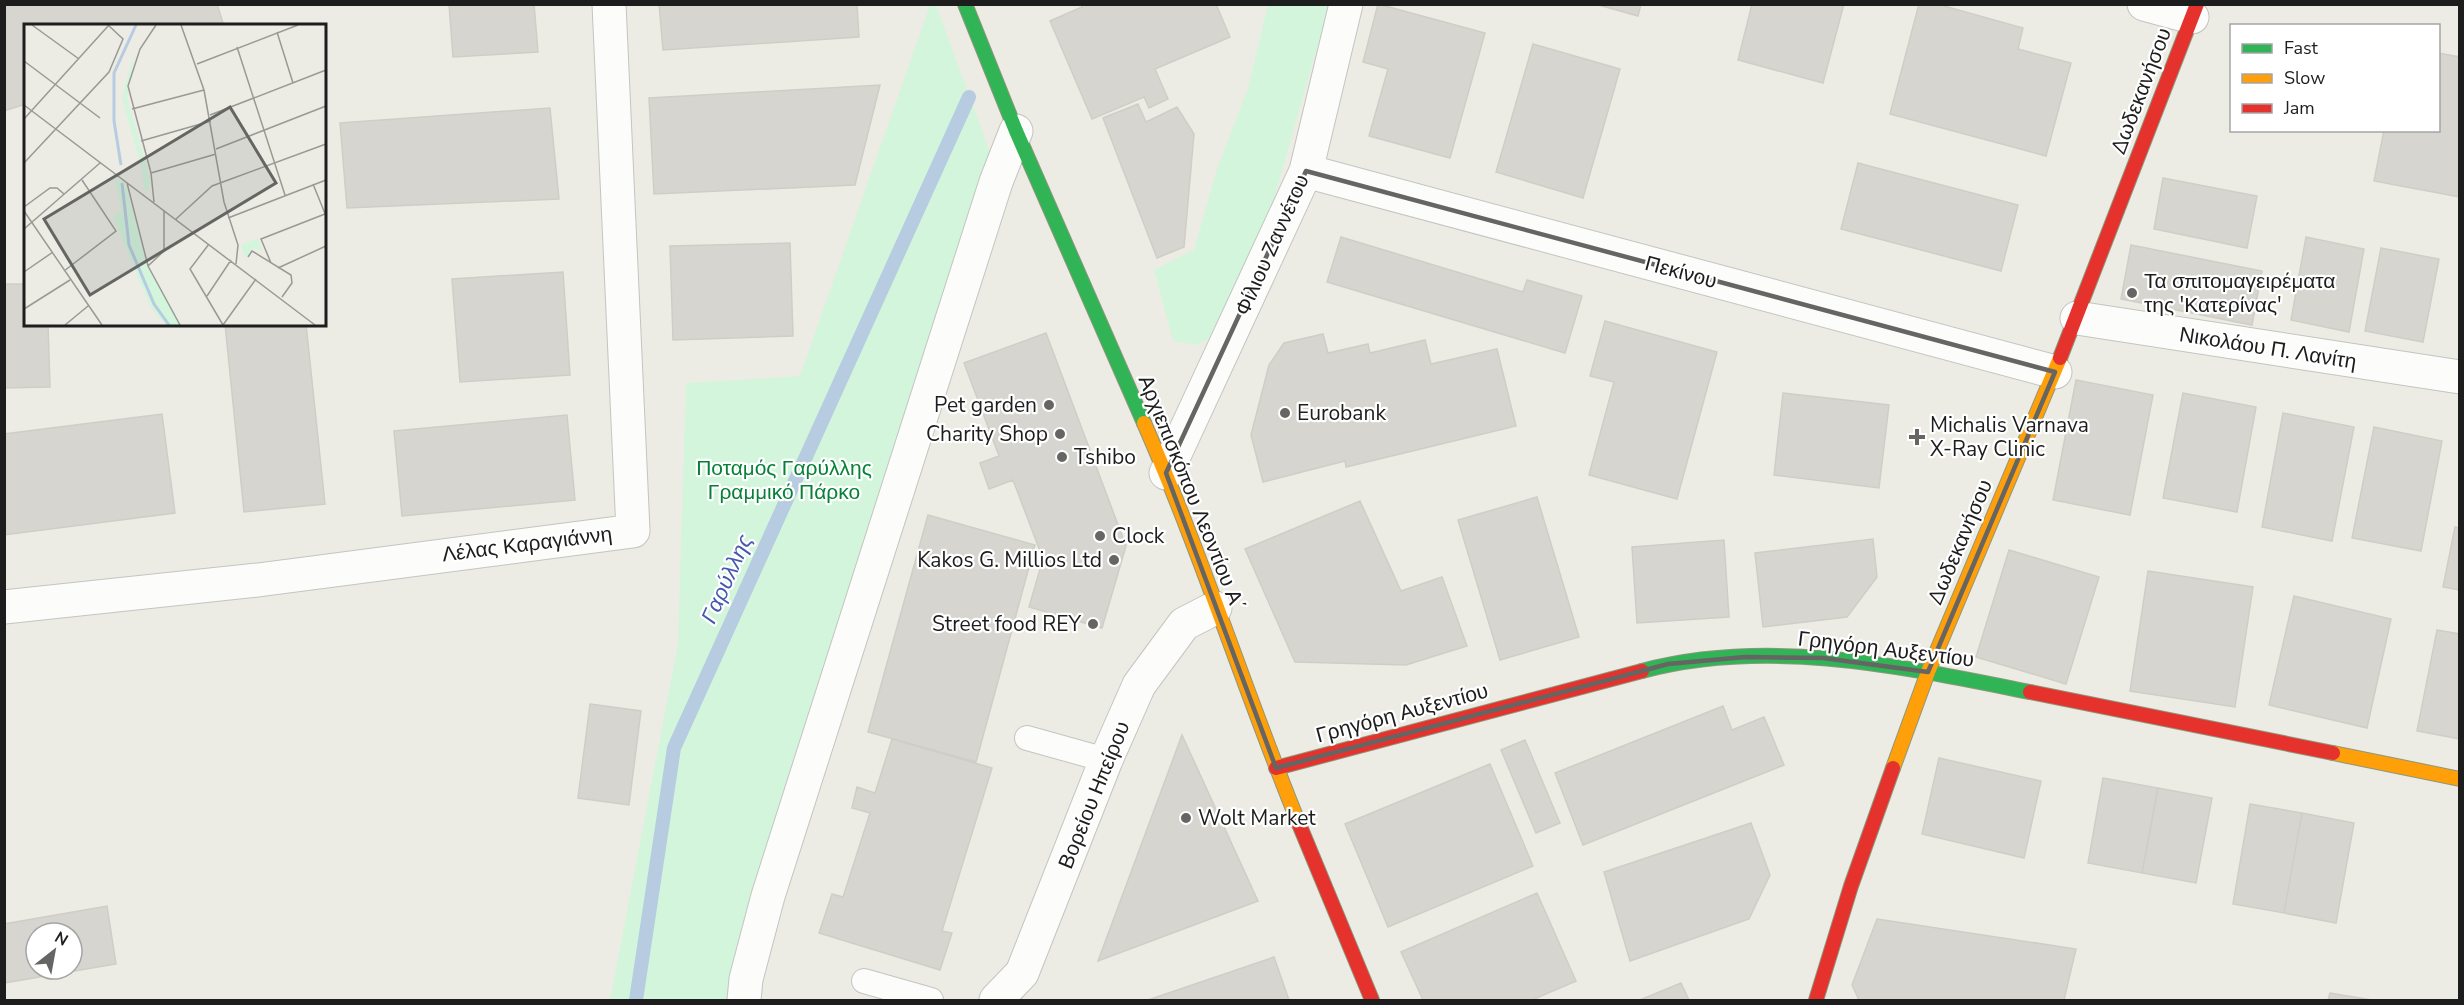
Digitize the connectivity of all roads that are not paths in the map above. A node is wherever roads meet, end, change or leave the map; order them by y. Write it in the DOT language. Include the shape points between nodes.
graph roads {
  1 [pos="609,4"];
  2 [pos="965,4"];
  3 [pos="1346,4"];
  4 [pos="2144,4"];
  5 [pos="2195,11"];
  6 [pos="1016,131"];
  7 [pos="1306,171"];
  8 [pos="2077,318"];
  9 [pos="2055,372"];
  10 [pos="2460,377"];
  11 [pos="1166,474"];
  12 [pos="4,607"];
  13 [pos="1215,608"];
  14 [pos="1928,672"];
  15 [pos="1027,738"];
  16 [pos="1106,760"];
  17 [pos="1276,768"];
  18 [pos="2460,779"];
  19 [pos="864,981"];
  20 [pos="744,1000"];
  21 [pos="931,1000"];
  22 [pos="996,1000"];
  23 [pos="1372,1000"];
  24 [pos="1816,1000"];
  1 -- 12 [label="street, Λέλας Καραγιάννη" via="633,531 258,580"];
  2 -- 6 [label="street, Αρχιεπισκόπου Λεοντίου Α΄"];
  3 -- 7 [label="street, Φίλιου Ζαννέτου"];
  4 -- 5 [label="street"];
  5 -- 8 [label="street, Δωδεκανήσου"];
  6 -- 11 [label="street, Αρχιεπισκόπου Λεοντίου Α΄"];
  6 -- 20 [label="street" via="996,182 768,897"];
  7 -- 9 [label="street, Πεκίνου"];
  7 -- 11 [label="street, Φίλιου Ζαννέτου"];
  8 -- 9 [label="street, Δωδεκανήσου"];
  8 -- 10 [label="street, Νικολάου Π. Λανίτη"];
  9 -- 14 [label="street, Δωδεκανήσου"];
  11 -- 13 [label="street, Αρχιεπισκόπου Λεοντίου Α΄"];
  13 -- 16 [label="street, Βορείου Ηπείρου" via="1184,624 1139,685"];
  13 -- 17 [label="street, Αρχιεπισκόπου Λεοντίου Α΄"];
  14 -- 17 [label="street, Γρηγόρη Αυξεντίου" via="1823,658 1745,657 1668,664"];
  14 -- 18 [label="street, Γρηγόρη Αυξεντίου"];
  14 -- 24 [label="street, Δωδεκανήσου" via="1851,886"];
  15 -- 16 [label="lane"];
  16 -- 22 [label="street, Βορείου Ηπείρου" via="1022,973"];
  17 -- 23 [label="street, Αρχιεπισκόπου Λεοντίου Α΄"];
  19 -- 21 [label="lane"];
}
